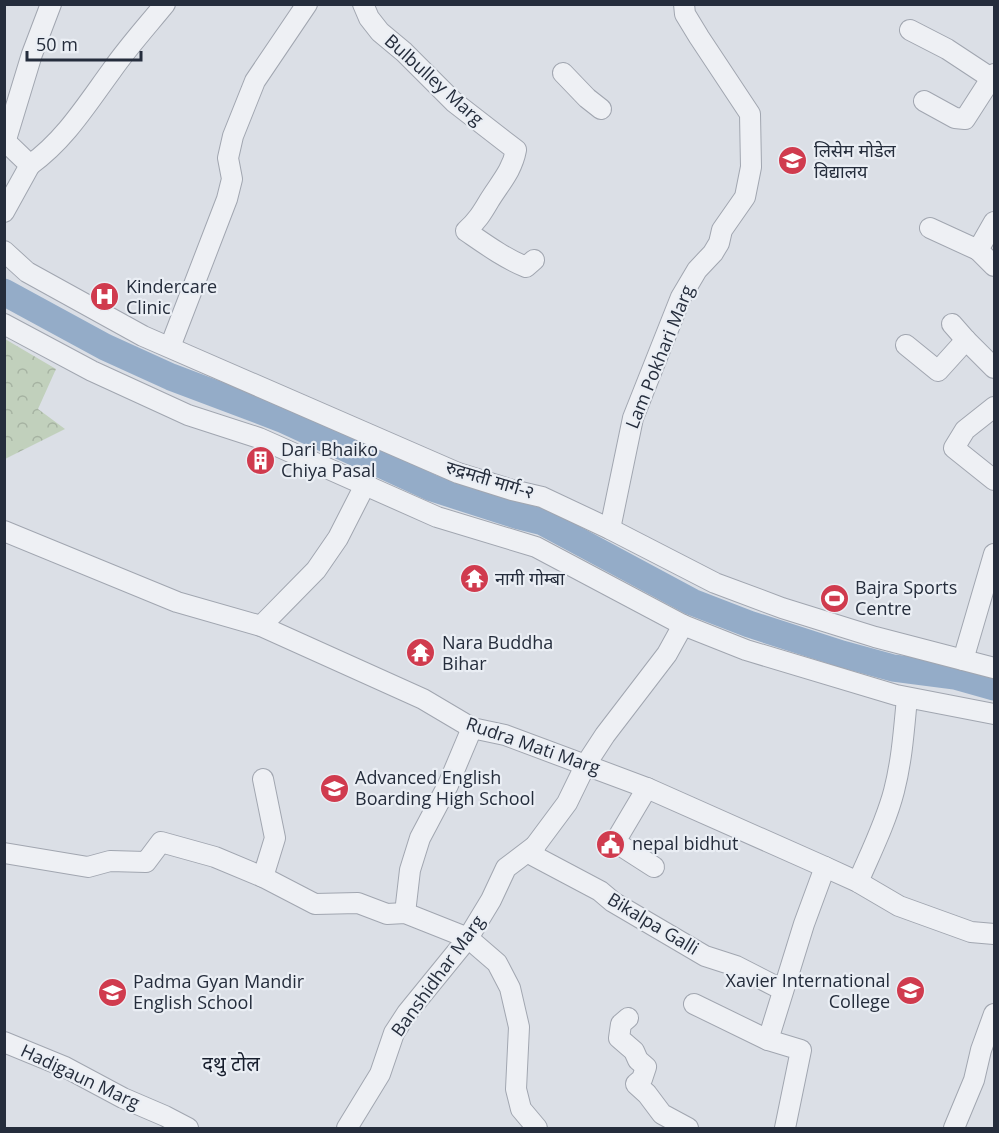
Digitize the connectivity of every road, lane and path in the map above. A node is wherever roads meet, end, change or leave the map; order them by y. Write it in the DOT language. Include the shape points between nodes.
graph roads {
  1 [pos="51,4"];
  2 [pos="165,4"];
  3 [pos="307,4"];
  4 [pos="363,4"];
  5 [pos="684,4"];
  6 [pos="910,30"];
  7 [pos="563,73"];
  8 [pos="993,76"];
  9 [pos="924,101"];
  10 [pos="601,109"];
  11 [pos="5,142"];
  12 [pos="30,165"];
  13 [pos="4,212"];
  14 [pos="994,222"];
  15 [pos="930,228"];
  16 [pos="978,250"];
  17 [pos="4,251"];
  18 [pos="534,260"];
  19 [pos="994,266"];
  20 [pos="4,324"];
  21 [pos="952,324"];
  22 [pos="966,340"];
  23 [pos="906,345"];
  24 [pos="170,347"];
  25 [pos="994,368"];
  26 [pos="994,407"];
  27 [pos="994,480"];
  28 [pos="365,485"];
  29 [pos="610,529"];
  30 [pos="4,531"];
  31 [pos="994,554"];
  32 [pos="683,625"];
  33 [pos="261,626"];
  34 [pos="963,660"];
  35 [pos="994,668"];
  36 [pos="907,698"];
  37 [pos="994,714"];
  38 [pos="472,728"];
  39 [pos="585,764"];
  40 [pos="263,779"];
  41 [pos="647,788"];
  42 [pos="535,846"];
  43 [pos="4,853"];
  44 [pos="654,867"];
  45 [pos="825,867"];
  46 [pos="263,877"];
  47 [pos="858,882"];
  48 [pos="405,913"];
  49 [pos="994,934"];
  50 [pos="468,938"];
  51 [pos="783,990"];
  52 [pos="694,1004"];
  53 [pos="994,1014"];
  54 [pos="628,1018"];
  55 [pos="768,1040"];
  56 [pos="4,1042"];
  57 [pos="189,1128"];
  58 [pos="346,1128"];
  59 [pos="537,1128"];
  60 [pos="688,1128"];
  61 [pos="785,1128"];
  62 [pos="954,1128"];
  1 -- 11 [label="street"];
  2 -- 12 [label="street" via="81,115"];
  3 -- 24 [label="street" via="255,81 233,136 228,158 232,179 227,199"];
  4 -- 18 [label="street, Bulbulley Marg" via="380,32 454,102 516,150 503,182 480,218 466,231 518,264 526,267"];
  5 -- 29 [label="street, Lam Pokhari Marg" via="685,14 750,114 751,167 745,196 725,224 713,253 681,297 633,418"];
  6 -- 8 [label="street"];
  7 -- 10 [label="street"];
  8 -- 9 [label="street" via="965,119 955,118"];
  11 -- 12 [label="street"];
  12 -- 13 [label="street"];
  14 -- 16 [label="street"];
  15 -- 16 [label="street"];
  16 -- 19 [label="street"];
  17 -- 24 [label="street, रुद्रमती मार्ग-२" via="27,272 83,305"];
  20 -- 28 [label="street" via="92,371 189,415 259,438"];
  21 -- 22 [label="street"];
  22 -- 23 [label="street" via="938,370"];
  22 -- 25 [label="street"];
  24 -- 29 [label="street, रुद्रमती मार्ग-२" via="458,473 542,497"];
  26 -- 27 [label="street" via="965,430 954,448"];
  28 -- 32 [label="street" via="437,517 536,547"];
  28 -- 33 [label="street" via="338,538 316,570"];
  29 -- 34 [label="street, रुद्रमती मार्ग-२" via="715,583 782,608"];
  30 -- 33 [label="street, Rudra Mati Marg" via="177,602"];
  31 -- 34 [label="street"];
  32 -- 36 [label="street" via="788,664"];
  32 -- 39 [label="street, Banshidhar Marg" via="667,654"];
  33 -- 38 [label="street, Rudra Mati Marg" via="423,699"];
  34 -- 35 [label="street, रुद्रमती मार्ग-२"];
  36 -- 37 [label="street"];
  36 -- 47 [label="street" via="894,790"];
  38 -- 39 [label="street, Rudra Mati Marg" via="505,735"];
  38 -- 48 [label="street" via="420,838"];
  39 -- 41 [label="street, Rudra Mati Marg"];
  39 -- 42 [label="street, Banshidhar Marg" via="567,803"];
  40 -- 46 [label="street" via="275,838"];
  41 -- 44 [label="street" via="615,842"];
  41 -- 45 [label="street, Rudra Mati Marg"];
  42 -- 50 [label="street, Banshidhar Marg" via="506,868"];
  42 -- 51 [label="street, Bikalpa Galli" via="534,856 600,891 705,956 736,966"];
  43 -- 46 [label="street" via="88,867 110,861 147,862 161,842 215,857"];
  45 -- 47 [label="street, Rudra Mati Marg"];
  45 -- 51 [label="street"];
  46 -- 48 [label="street" via="315,904 358,903 387,914"];
  47 -- 49 [label="street, Rudra Mati Marg" via="899,906 971,932"];
  48 -- 50 [label="street"];
  50 -- 58 [label="street, Banshidhar Marg" via="394,1033 380,1074"];
  50 -- 59 [label="street" via="497,963 510,988 519,1027 516,1089 521,1109"];
  51 -- 55 [label="street"];
  52 -- 55 [label="street"];
  53 -- 62 [label="street"];
  54 -- 60 [label="street" via="621,1024 619,1038 646,1067 636,1084 662,1114"];
  55 -- 61 [label="street" via="801,1050"];
  56 -- 57 [label="street, Hadigaun Marg" via="65,1067"];
}
